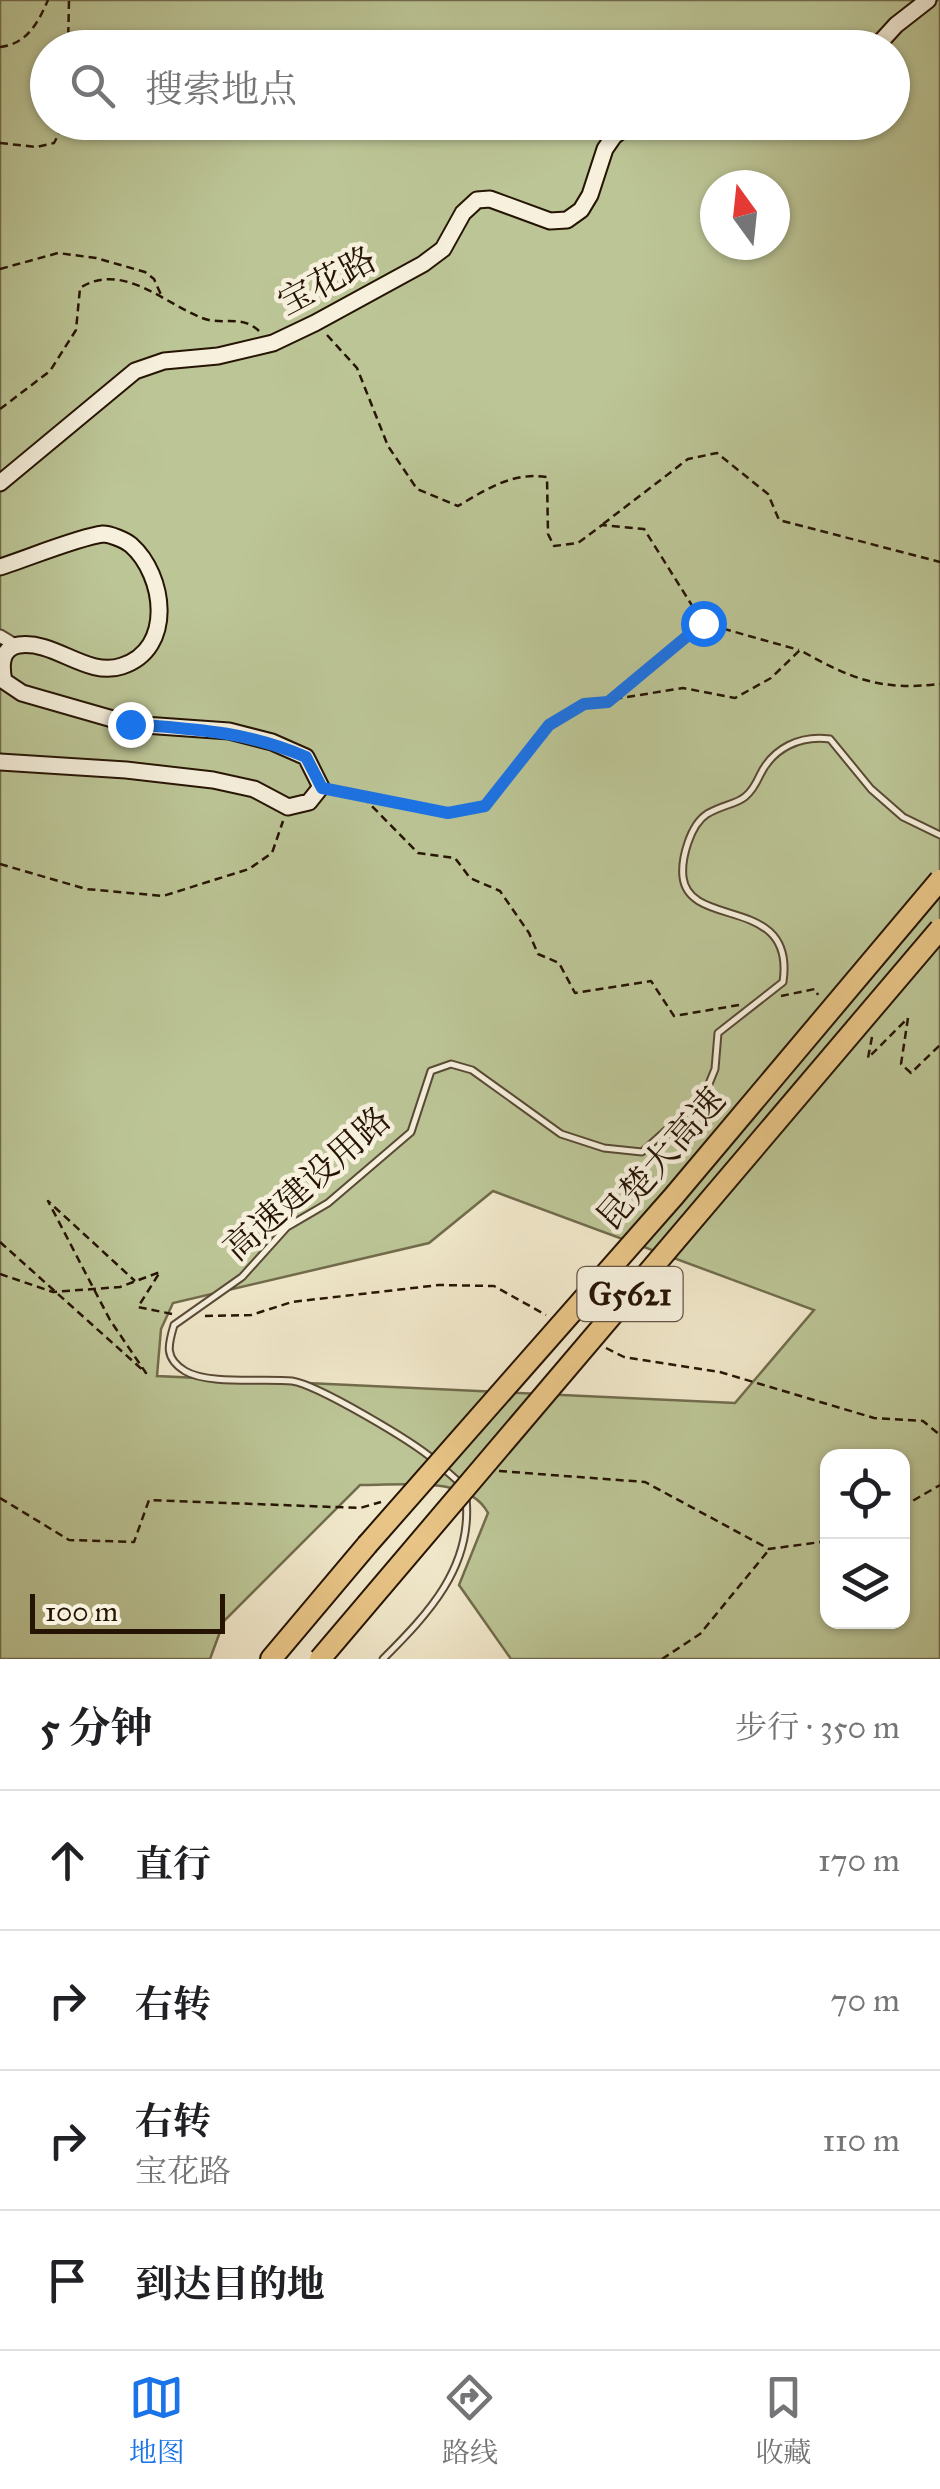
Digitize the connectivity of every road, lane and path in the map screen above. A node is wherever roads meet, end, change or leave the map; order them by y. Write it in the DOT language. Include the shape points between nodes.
graph roads {
  1 [pos="48,0"];
  2 [pos="69,0"];
  3 [pos="928,0"];
  4 [pos="32,30"];
  5 [pos="68,30"];
  6 [pos="892,30"];
  7 [pos="30,32"];
  8 [pos="0,47"];
  9 [pos="56,140"];
  10 [pos="612,140"];
  11 [pos="0,144"];
  12 [pos="0,269"];
  13 [pos="163,298"];
  14 [pos="316,323"];
  15 [pos="264,344"];
  16 [pos="0,409"];
  17 [pos="0,484"];
  18 [pos="602,525"];
  19 [pos="940,562"];
  20 [pos="0,567"];
  21 [pos="703,623"];
  22 [pos="0,636"];
  23 [pos="15,645"];
  24 [pos="800,650"];
  25 [pos="940,684"];
  26 [pos="608,702"];
  27 [pos="0,762"];
  28 [pos="322,788"];
  29 [pos="364,798"];
  30 [pos="288,807"];
  31 [pos="940,835"];
  32 [pos="0,864"];
  33 [pos="940,880"];
  34 [pos="940,930"];
  35 [pos="754,1002"];
  36 [pos="822,1003"];
  37 [pos="860,1038"];
  38 [pos="940,1045"];
  39 [pos="0,1242"];
  40 [pos="0,1274"];
  41 [pos="136,1281"];
  42 [pos="94,1289"];
  43 [pos="56,1292"];
  44 [pos="186,1316"];
  45 [pos="559,1322"];
  46 [pos="608,1348"];
  47 [pos="940,1434"];
  48 [pos="940,1485"];
  49 [pos="910,1503"];
  50 [pos="769,1550"];
  51 [pos="271,1659"];
  52 [pos="320,1659"];
  53 [pos="383,1659"];
  54 [pos="662,1659"];
  1 -- 4 [label="path"];
  2 -- 5 [label="path"];
  3 -- 6 [label="main road"];
  7 -- 8 [label="path" via="16,46"];
  9 -- 11 [label="path" via="36,147"];
  10 -- 14 [label="main road, 宝花路" via="590,195 566,220 477,200 443,249"];
  12 -- 13 [label="path" via="58,253 96,258 145,272"];
  13 -- 15 [label="path" via="206,320 244,320"];
  13 -- 16 [label="path" via="112,279 80,288 76,330 50,371"];
  14 -- 15 [label="main road, 宝花路"];
  14 -- 18 [label="path" via="357,368 388,446 417,489 458,506 500,481 547,477 554,546 578,543"];
  15 -- 17 [label="main road, 宝花路" via="135,371"];
  18 -- 19 [label="path" via="688,459 717,453 768,494 778,520"];
  18 -- 21 [label="path" via="644,530"];
  20 -- 23 [label="main road" via="105,534 130,543 161,606 158,630 142,656 121,667 96,667 40,646"];
  21 -- 24 [label="path"];
  21 -- 26 [label="path"];
  22 -- 23 [label="street"];
  23 -- 28 [label="main road" via="1,664 4,681 22,692 130,724 272,742 306,757"];
  24 -- 25 [label="path" via="847,677 906,688"];
  24 -- 26 [label="path" via="771,678 735,698 683,688"];
  26 -- 29 [label="path" via="584,704 549,725 485,806 448,813"];
  27 -- 30 [label="main road" via="213,780 254,789"];
  28 -- 29 [label="path"];
  28 -- 30 [label="main road" via="309,802"];
  29 -- 35 [label="path" via="418,852 455,858 470,878 500,891 538,954 559,964 574,993 651,981 674,1016"];
  30 -- 32 [label="path" via="272,853 249,869 163,896 86,890"];
  31 -- 35 [label="lane, 高速建设用路" via="892,808 830,739 812,737 767,760 740,802 705,815 682,864 684,884 698,900 778,938 783,982"];
  33 -- 51 [label="highway, 昆楚大高速 / G5621, bridge"];
  34 -- 52 [label="highway, 昆楚大高速 / G5621, bridge"];
  35 -- 36 [label="path" via="815,989"];
  35 -- 44 [label="lane, 高速建设用路" via="718,1033 704,1096 642,1152 561,1134 472,1070 452,1064 430,1072 411,1132 328,1203 287,1227 242,1277"];
  37 -- 38 [label="path" via="873,1033 868,1058 908,1018 901,1064 911,1073"];
  39 -- 43 [label="path"];
  40 -- 43 [label="path"];
  41 -- 42 [label="path"];
  41 -- 42 [label="path" via="48,1201"];
  41 -- 44 [label="path" via="160,1272 138,1307"];
  42 -- 43 [label="path"];
  42 -- 43 [label="path" via="146,1373"];
  44 -- 45 [label="path" via="251,1316 292,1302 440,1285 494,1286"];
  44 -- 53 [label="lane" via="174,1325 167,1351 188,1374 292,1382 321,1391 459,1481 467,1501 450,1583"];
  46 -- 47 [label="path" via="624,1358 720,1372 874,1418 923,1420"];
  48 -- 49 [label="path"];
  50 -- 54 [label="path" via="700,1634"];
}
